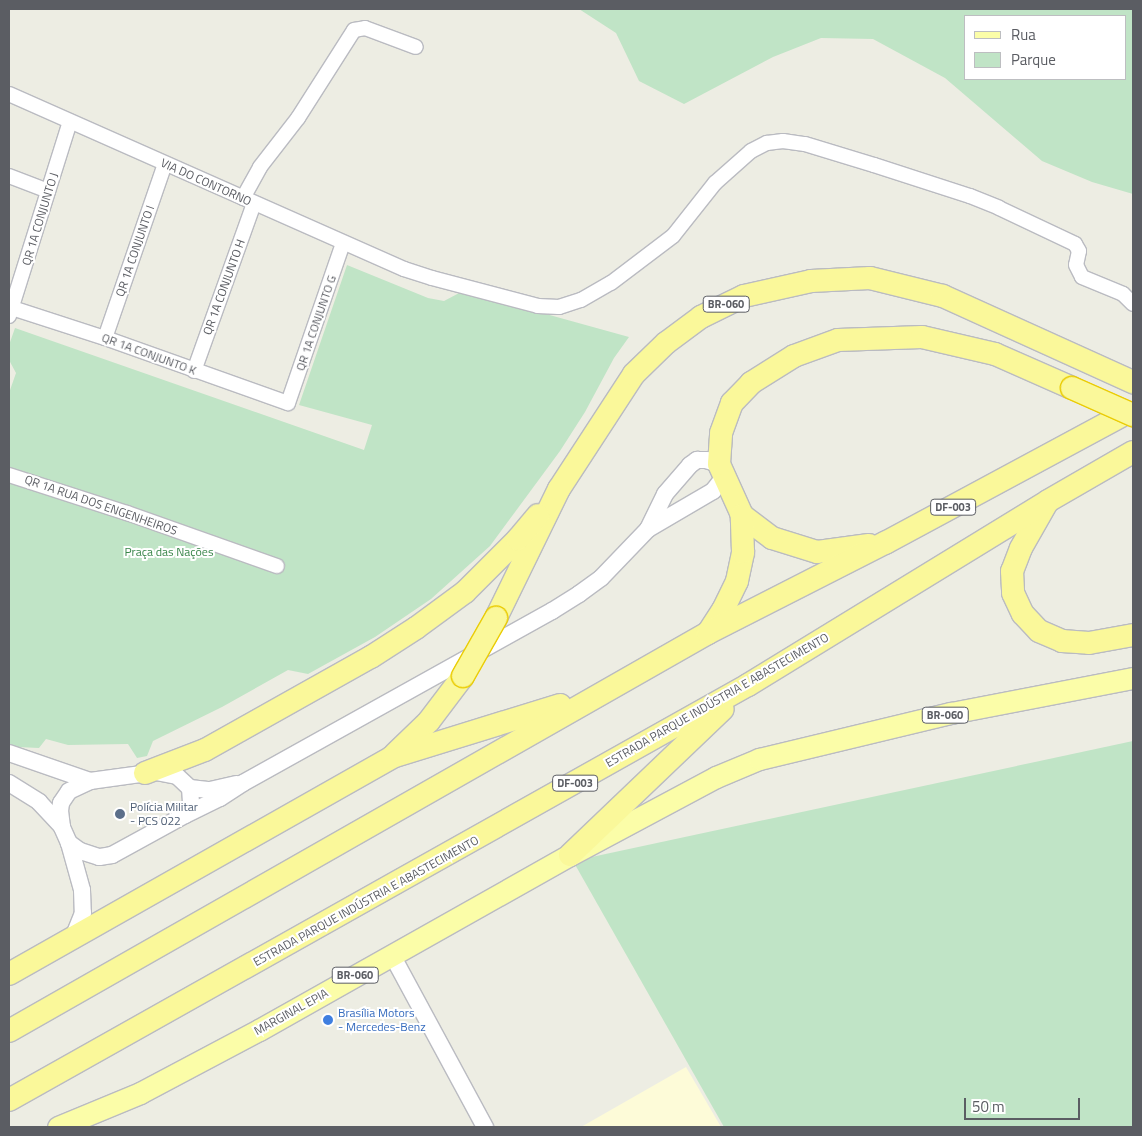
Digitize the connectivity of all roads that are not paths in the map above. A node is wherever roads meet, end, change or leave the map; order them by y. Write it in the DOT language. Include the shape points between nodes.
graph roads {
  1 [pos="416,47"];
  2 [pos="9,94"];
  3 [pos="70,122"];
  4 [pos="165,164"];
  5 [pos="9,176"];
  6 [pos="48,191"];
  7 [pos="249,201"];
  8 [pos="343,242"];
  9 [pos="1133,304"];
  10 [pos="10,310"];
  11 [pos="105,338"];
  12 [pos="194,371"];
  13 [pos="1133,382"];
  14 [pos="288,403"];
  15 [pos="1127,416"];
  16 [pos="1133,452"];
  17 [pos="721,471"];
  18 [pos="9,475"];
  19 [pos="559,489"];
  20 [pos="1048,501"];
  21 [pos="742,515"];
  22 [pos="648,529"];
  23 [pos="885,543"];
  24 [pos="277,566"];
  25 [pos="708,633"];
  26 [pos="1133,635"];
  27 [pos="1133,678"];
  28 [pos="748,685"];
  29 [pos="600,693"];
  30 [pos="9,753"];
  31 [pos="392,758"];
  32 [pos="145,773"];
  33 [pos="90,781"];
  34 [pos="9,783"];
  35 [pos="243,783"];
  36 [pos="190,788"];
  37 [pos="185,815"];
  38 [pos="62,827"];
  39 [pos="69,843"];
  40 [pos="570,855"];
  41 [pos="73,938"];
  42 [pos="392,955"];
  43 [pos="9,974"];
  44 [pos="9,1031"];
  45 [pos="9,1100"];
  46 [pos="58,1127"];
  47 [pos="485,1127"];
  1 -- 7 [label="street, QR 1A CONJUNTO H" via="371,29 354,30 304,110 260,167"];
  2 -- 3 [label="street, VIA DO CONTORNO"];
  3 -- 4 [label="street, VIA DO CONTORNO"];
  3 -- 6 [label="street, QR 1A CONJUNTO J"];
  4 -- 7 [label="street, VIA DO CONTORNO"];
  4 -- 11 [label="street, QR 1A CONJUNTO I"];
  5 -- 6 [label="street"];
  6 -- 10 [label="street, QR 1A CONJUNTO J"];
  7 -- 8 [label="street, VIA DO CONTORNO"];
  7 -- 12 [label="street, QR 1A CONJUNTO H"];
  8 -- 9 [label="street, VIA DO CONTORNO" via="432,278 538,306 559,307 581,300 642,262 673,236 716,183 751,150 783,140 874,165 999,208 1075,244 1079,250 1076,265 1082,277 1123,294"];
  8 -- 14 [label="street, QR 1A CONJUNTO G"];
  10 -- 11 [label="street, QR 1A CONJUNTO K"];
  11 -- 12 [label="street, QR 1A CONJUNTO K"];
  12 -- 14 [label="street, QR 1A CONJUNTO K"];
  13 -- 19 [label="highway, BR-060" via="943,296 870,278 811,281 744,296 701,317 666,343 634,374"];
  15 -- 17 [label="highway, bridge" via="996,354 922,337 838,340 794,356 751,383 732,403 721,433"];
  15 -- 23 [label="highway, DF-003"];
  16 -- 20 [label="highway, ESTRADA PARQUE INDÚSTRIA E ABASTECIMENTO / DF-003"];
  17 -- 21 [label="highway"];
  17 -- 22 [label="street" via="713,491"];
  17 -- 22 [label="street" via="706,460 697,460 690,465 664,494"];
  18 -- 24 [label="street, QR 1A RUA DOS ENGENHEIROS"];
  19 -- 31 [label="highway, BR-060, bridge" via="496,618 463,676 429,721"];
  19 -- 32 [label="highway" via="518,539 465,592 416,628 205,750"];
  20 -- 26 [label="highway" via="1021,548 1012,571 1013,593 1023,614 1039,631 1062,641 1089,643"];
  20 -- 28 [label="highway, ESTRADA PARQUE INDÚSTRIA E ABASTECIMENTO / DF-003"];
  21 -- 23 [label="highway" via="772,538 817,552"];
  21 -- 25 [label="highway" via="743,552 737,581"];
  22 -- 35 [label="street" via="601,578 552,611"];
  23 -- 25 [label="highway, DF-003"];
  25 -- 29 [label="highway, DF-003"];
  27 -- 40 [label="main road, BR-060" via="952,713 759,759 716,777"];
  28 -- 40 [label="highway"];
  28 -- 45 [label="highway, ESTRADA PARQUE INDÚSTRIA E ABASTECIMENTO / DF-003"];
  29 -- 31 [label="highway"];
  29 -- 44 [label="highway, DF-003"];
  30 -- 33 [label="street"];
  31 -- 41 [label="highway, BR-060"];
  32 -- 33 [label="street"];
  32 -- 36 [label="street" via="177,776"];
  33 -- 38 [label="street" via="69,791 61,803"];
  34 -- 38 [label="street" via="39,802"];
  35 -- 36 [label="street" via="210,790"];
  35 -- 37 [label="street" via="212,803"];
  36 -- 37 [label="street" via="192,802"];
  37 -- 39 [label="street" via="112,855 99,857 80,851"];
  38 -- 39 [label="street"];
  39 -- 41 [label="street" via="82,890 83,913"];
  40 -- 42 [label="main road, MARGINAL EPIA / BR-060"];
  41 -- 43 [label="highway, BR-060"];
  42 -- 46 [label="main road, MARGINAL EPIA / BR-060" via="140,1093"];
  42 -- 47 [label="street"];
}
